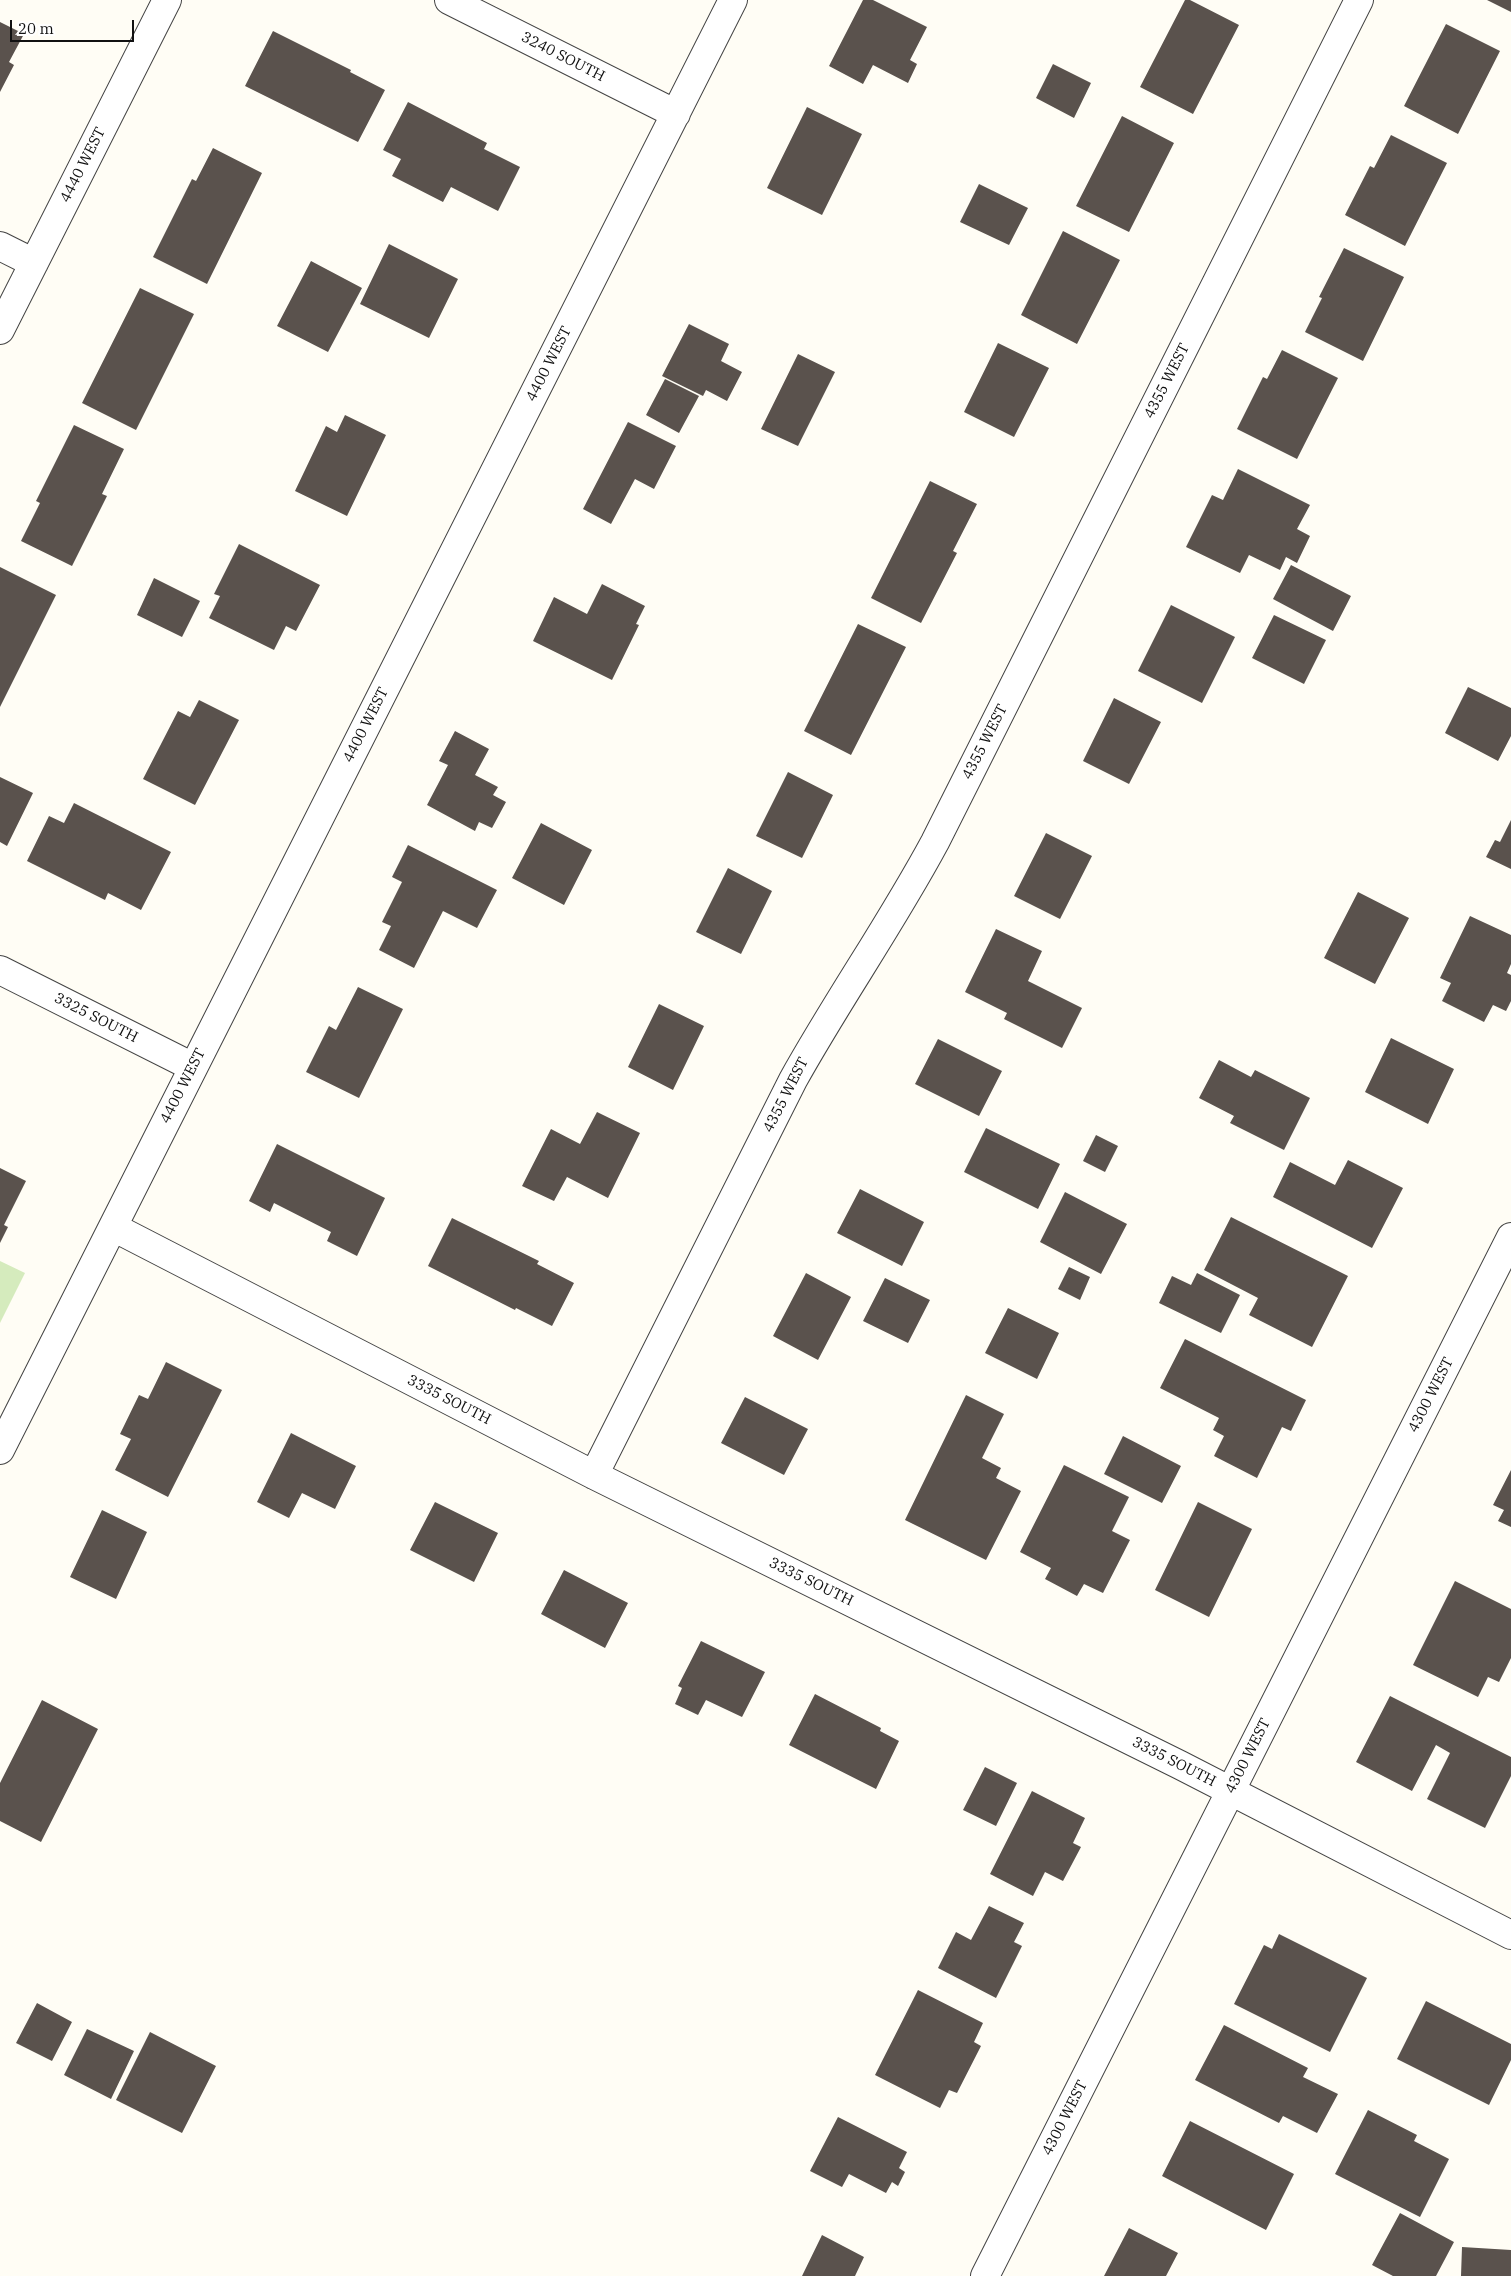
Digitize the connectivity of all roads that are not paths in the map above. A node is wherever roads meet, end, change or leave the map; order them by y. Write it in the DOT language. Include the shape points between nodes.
graph roads {
  1 [pos="166,0"];
  2 [pos="449,0"];
  3 [pos="733,0"];
  4 [pos="1359,0"];
  5 [pos="676,114"];
  6 [pos="0,246"];
  7 [pos="34,263"];
  8 [pos="2,322"];
  9 [pos="0,970"];
  10 [pos="193,1067"];
  11 [pos="112,1226"];
  12 [pos="1511,1237"];
  13 [pos="0,1450"];
  14 [pos="594,1475"];
  15 [pos="1230,1791"];
  16 [pos="1511,1936"];
  17 [pos="985,2276"];
  1 -- 7 [label="street, 4440 WEST"];
  2 -- 5 [label="street, 3240 SOUTH"];
  3 -- 5 [label="street, 4400 WEST"];
  4 -- 14 [label="street, 4355 WEST" via="935,842 907,894 793,1080"];
  5 -- 10 [label="street, 4400 WEST"];
  6 -- 7 [label="street"];
  7 -- 8 [label="street, 4440 WEST"];
  9 -- 10 [label="street, 3325 SOUTH"];
  10 -- 11 [label="street, 4400 WEST"];
  11 -- 13 [label="street, 4400 WEST"];
  11 -- 14 [label="street, 3335 SOUTH"];
  12 -- 15 [label="street, 4300 WEST"];
  14 -- 15 [label="street, 3335 SOUTH"];
  15 -- 16 [label="street, 3335 SOUTH"];
  15 -- 17 [label="street, 4300 WEST"];
}
